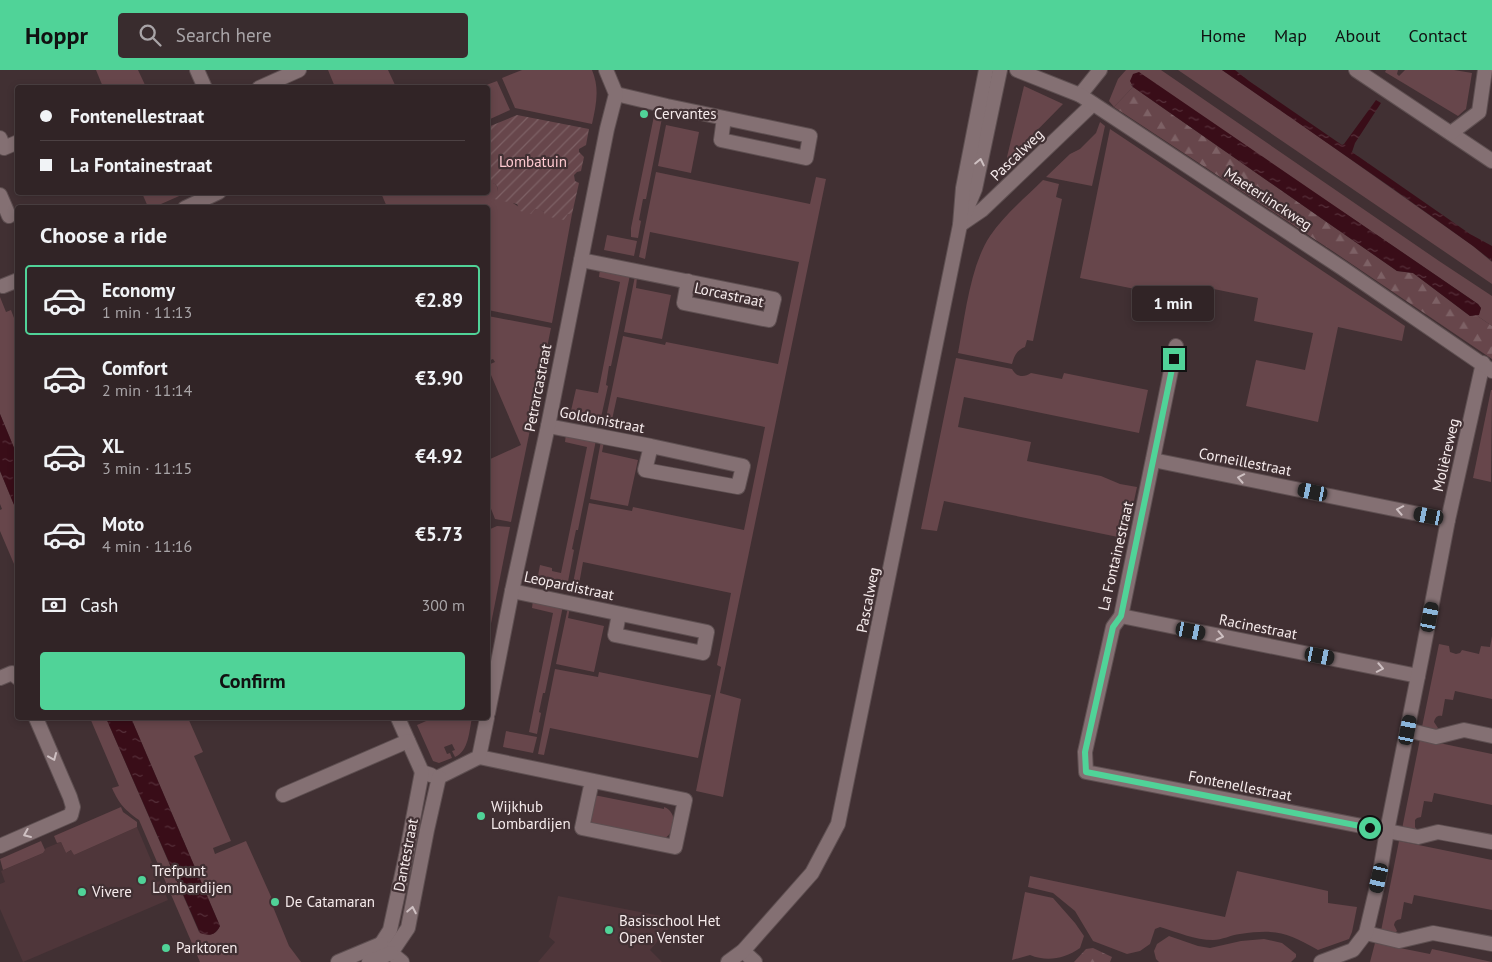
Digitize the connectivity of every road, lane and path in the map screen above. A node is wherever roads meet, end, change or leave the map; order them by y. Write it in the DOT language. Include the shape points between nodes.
graph roads {
  1 [pos="198,70"];
  2 [pos="299,70"];
  3 [pos="606,70"];
  4 [pos="986,70"];
  5 [pos="1000,70"];
  6 [pos="1018,70"];
  7 [pos="1100,70"];
  8 [pos="1356,70"];
  9 [pos="1485,70"];
  10 [pos="204,85"];
  11 [pos="266,85"];
  12 [pos="616,94"];
  13 [pos="1080,95"];
  14 [pos="1093,104"];
  15 [pos="724,118"];
  16 [pos="1451,133"];
  17 [pos="15,143"];
  18 [pos="1,145"];
  19 [pos="1492,161"];
  20 [pos="0,195"];
  21 [pos="213,195"];
  22 [pos="191,205"];
  23 [pos="9,216"];
  24 [pos="960,225"];
  25 [pos="581,260"];
  26 [pos="15,281"];
  27 [pos="688,281"];
  28 [pos="3,286"];
  29 [pos="1176,346"];
  30 [pos="1487,367"];
  31 [pos="548,426"];
  32 [pos="651,446"];
  33 [pos="1153,460"];
  34 [pos="1448,520"];
  35 [pos="512,591"];
  36 [pos="619,614"];
  37 [pos="1121,616"];
  38 [pos="15,676"];
  39 [pos="1418,676"];
  40 [pos="0,678"];
  41 [pos="490,704"];
  42 [pos="37,720"];
  43 [pos="399,720"];
  44 [pos="487,720"];
  45 [pos="1408,730"];
  46 [pos="1492,736"];
  47 [pos="408,741"];
  48 [pos="479,757"];
  49 [pos="422,772"];
  50 [pos="1086,772"];
  51 [pos="439,777"];
  52 [pos="592,781"];
  53 [pos="283,795"];
  54 [pos="1386,832"];
  55 [pos="1492,842"];
  56 [pos="0,846"];
  57 [pos="1366,933"];
  58 [pos="1492,944"];
  59 [pos="386,948"];
  60 [pos="740,957"];
  61 [pos="338,962"];
  62 [pos="369,962"];
  63 [pos="402,962"];
  64 [pos="728,962"];
  65 [pos="755,962"];
  66 [pos="1321,962"];
  1 -- 10 [label="street"];
  2 -- 11 [label="street"];
  3 -- 12 [label="street"];
  4 -- 24 [label="street, Pascalweg" via="963,188"];
  24 -- 5 [label="street, Pascalweg, one-way" via="975,189"];
  6 -- 13 [label="street, Maeterlinckweg"];
  7 -- 13 [label="street"];
  8 -- 16 [label="street"];
  9 -- 16 [label="street" via="1480,112"];
  12 -- 15 [label="street"];
  12 -- 25 [label="street, Petrarcastraat"];
  13 -- 14 [label="street, Maeterlinckweg"];
  14 -- 24 [label="street, Pascalweg" via="982,210"];
  14 -- 30 [label="street, Maeterlinckweg"];
  15 -- 15 [label="street" via="721,140 806,158 810,136"];
  16 -- 19 [label="street"];
  17 -- 18 [label="street"];
  20 -- 23 [label="street"];
  21 -- 22 [label="street"];
  24 -- 60 [label="street, Pascalweg" via="838,824 812,873"];
  25 -- 27 [label="street, Lorcastraat"];
  25 -- 31 [label="street, Petrarcastraat"];
  26 -- 28 [label="street"];
  27 -- 27 [label="street, Lorcastraat" via="684,303 769,320 774,299"];
  29 -- 33 [label="street, La Fontainestraat"];
  30 -- 34 [label="street, Molièreweg"];
  31 -- 32 [label="street, Goldonistraat"];
  31 -- 35 [label="street, Petrarcastraat"];
  32 -- 32 [label="street, Goldonistraat" via="645,470 738,488 743,466"];
  34 -- 33 [label="street, Corneillestraat, one-way"];
  33 -- 37 [label="street, La Fontainestraat"];
  34 -- 39 [label="street, Molièreweg"];
  35 -- 36 [label="street, Leopardistraat"];
  35 -- 41 [label="street, Petrarcastraat"];
  36 -- 36 [label="street, Leopardistraat" via="615,635 703,653 707,632"];
  37 -- 39 [label="street, Racinestraat, one-way"];
  37 -- 50 [label="street, La Fontainestraat" via="1113,627 1085,752"];
  38 -- 40 [label="street" via="12,673"];
  39 -- 45 [label="street, Molièreweg"];
  42 -- 56 [label="street, one-way" via="70,797 71,816"];
  43 -- 47 [label="street"];
  44 -- 48 [label="street"];
  45 -- 46 [label="street" via="1436,737 1464,730"];
  45 -- 54 [label="street, Molièreweg"];
  47 -- 49 [label="street"];
  47 -- 53 [label="street"];
  48 -- 51 [label="street"];
  48 -- 52 [label="street"];
  49 -- 51 [label="street"];
  49 -- 59 [label="street, Dantestraat"];
  50 -- 54 [label="street, Fontenellestraat"];
  59 -- 51 [label="street, Dantestraat, one-way" via="408,928"];
  52 -- 52 [label="street" via="582,828 675,847 685,800"];
  54 -- 55 [label="street" via="1418,837 1438,832"];
  54 -- 57 [label="street, Molièreweg"];
  57 -- 58 [label="street" via="1399,940 1433,933"];
  57 -- 66 [label="street, Molièreweg" via="1353,950"];
  59 -- 61 [label="street"];
  59 -- 62 [label="street"];
  59 -- 63 [label="street"];
  60 -- 64 [label="street, Pascalweg"];
  60 -- 65 [label="street"];
}
